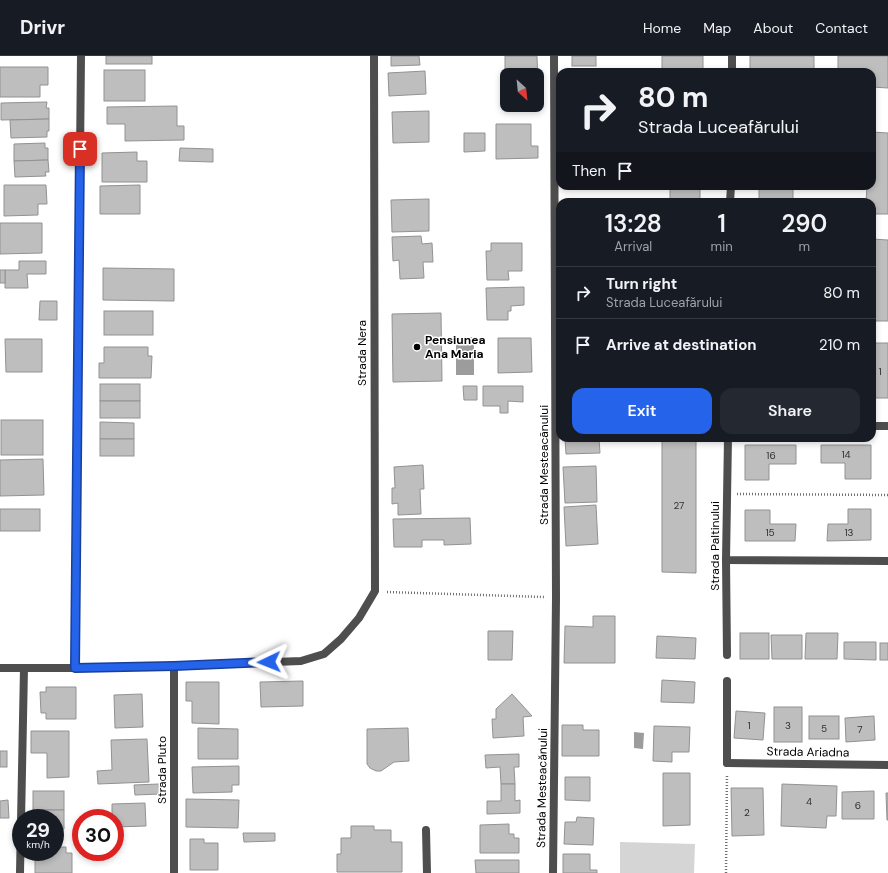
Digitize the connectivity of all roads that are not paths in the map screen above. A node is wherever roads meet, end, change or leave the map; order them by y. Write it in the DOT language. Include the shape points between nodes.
graph roads {
  1 [pos="81,56"];
  2 [pos="374,56"];
  3 [pos="554,56"];
  4 [pos="732,56"];
  5 [pos="732,68"];
  6 [pos="876,426"];
  7 [pos="888,426"];
  8 [pos="728,442"];
  9 [pos="726,560"];
  10 [pos="888,561"];
  11 [pos="727,655"];
  12 [pos="174,666"];
  13 [pos="0,668"];
  14 [pos="24,668"];
  15 [pos="75,668"];
  16 [pos="727,681"];
  17 [pos="888,765"];
  18 [pos="426,830"];
  19 [pos="20,873"];
  20 [pos="174,873"];
  21 [pos="426,873"];
  22 [pos="553,873"];
  1 -- 15 [label="street"];
  2 -- 12 [label="street, Strada Nera" via="375,591 359,618 324,654 301,661"];
  3 -- 22 [label="street, Strada Mesteacănului" via="556,598"];
  4 -- 5 [label="street"];
  6 -- 7 [label="street"];
  8 -- 9 [label="street, Strada Paltinului"];
  9 -- 10 [label="street"];
  9 -- 11 [label="street, Strada Paltinului"];
  12 -- 15 [label="street"];
  12 -- 20 [label="street, Strada Pluto"];
  13 -- 14 [label="street"];
  14 -- 15 [label="street"];
  14 -- 19 [label="street"];
  16 -- 17 [label="street, Strada Ariadna" via="727,763"];
  18 -- 21 [label="street"];
}
